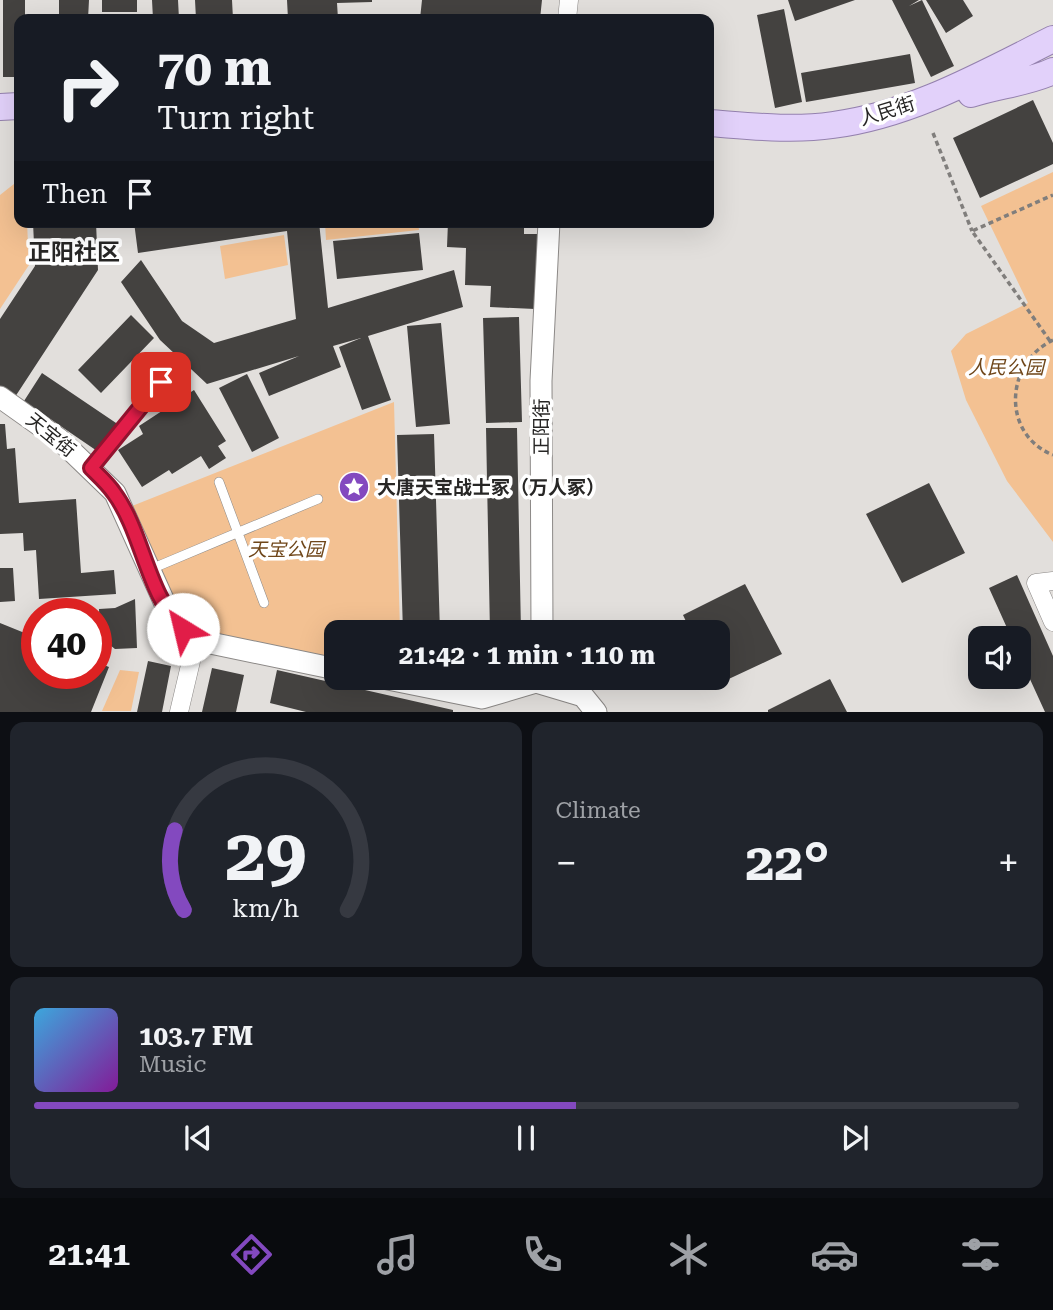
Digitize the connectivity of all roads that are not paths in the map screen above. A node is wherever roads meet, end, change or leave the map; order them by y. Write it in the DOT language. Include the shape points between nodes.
graph roads {
  1 [pos="1053,39"];
  2 [pos="1053,71"];
  3 [pos="898,110"];
  4 [pos="714,123"];
  5 [pos="549,228"];
  6 [pos="161,382"];
  7 [pos="0,397"];
  8 [pos="91,468"];
  9 [pos="219,482"];
  10 [pos="318,499"];
  11 [pos="239,533"];
  12 [pos="149,570"];
  13 [pos="1053,581"];
  14 [pos="264,603"];
  15 [pos="542,620"];
  16 [pos="1053,622"];
  17 [pos="196,640"];
  18 [pos="324,667"];
  19 [pos="433,690"];
  20 [pos="513,690"];
  21 [pos="566,690"];
  22 [pos="180,712"];
  23 [pos="596,712"];
  1 -- 3 [label="main road, 人民街"];
  2 -- 3 [label="main road" via="929,106"];
  3 -- 4 [label="main road, 人民街" via="814,127"];
  5 -- 15 [label="street, 正阳街" via="541,381"];
  6 -- 8 [label="lane"];
  7 -- 8 [label="street, 天宝街" via="60,439"];
  8 -- 12 [label="street, 天宝街" via="115,493"];
  9 -- 11 [label="lane"];
  10 -- 11 [label="lane"];
  11 -- 12 [label="lane"];
  11 -- 14 [label="lane"];
  12 -- 17 [label="street, 天宝街" via="171,617"];
  13 -- 16 [label="street" via="1036,583"];
  17 -- 18 [label="street"];
  17 -- 22 [label="street"];
  19 -- 20 [label="street" via="484,702"];
  21 -- 23 [label="street" via="583,696"];
}
